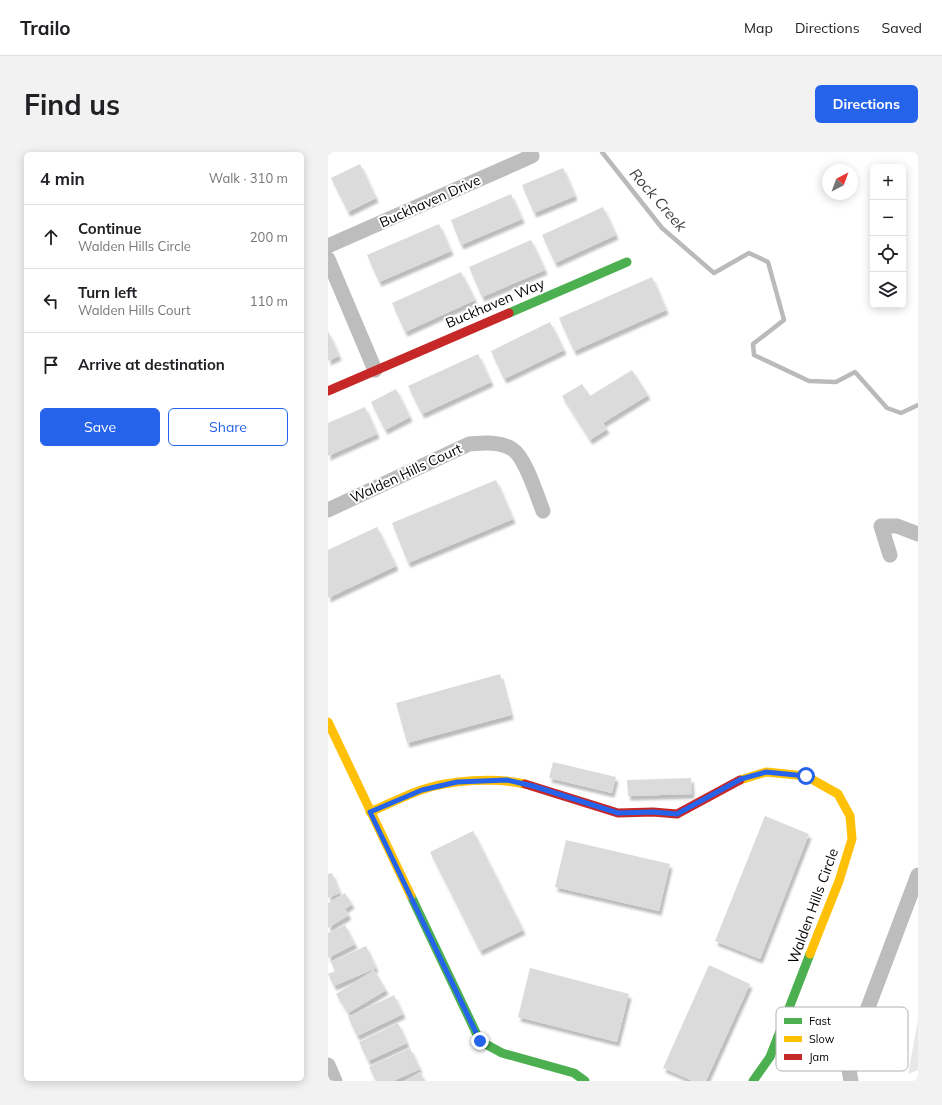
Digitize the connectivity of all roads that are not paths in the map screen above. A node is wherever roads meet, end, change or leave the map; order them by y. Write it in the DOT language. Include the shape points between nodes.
graph roads {
  1 [pos="532,156"];
  2 [pos="328,246"];
  3 [pos="328,259"];
  4 [pos="627,262"];
  5 [pos="375,370"];
  6 [pos="328,391"];
  7 [pos="328,510"];
  8 [pos="543,511"];
  9 [pos="918,534"];
  10 [pos="890,555"];
  11 [pos="328,722"];
  12 [pos="370,812"];
  13 [pos="918,875"];
  14 [pos="790,1007"];
  15 [pos="868,1007"];
  16 [pos="776,1042"];
  17 [pos="328,1065"];
  18 [pos="849,1071"];
  19 [pos="336,1081"];
  20 [pos="585,1081"];
  21 [pos="754,1081"];
  22 [pos="851,1081"];
  1 -- 2 [label="street, Buckhaven Drive"];
  3 -- 5 [label="street"];
  4 -- 5 [label="street, Buckhaven Way"];
  5 -- 6 [label="street, Buckhaven Way"];
  7 -- 8 [label="street, Walden Hills Court" via="469,444 489,443 513,449 524,463"];
  9 -- 10 [label="street" via="897,526 881,526"];
  11 -- 12 [label="street"];
  12 -- 14 [label="street, Walden Hills Circle" via="422,790 457,782 507,780 618,813 677,814 741,779 766,772 806,776 838,794 850,816 852,839 839,881"];
  12 -- 20 [label="street" via="480,1041 502,1053 574,1073"];
  13 -- 15 [label="street"];
  16 -- 21 [label="street, Walden Hills Circle" via="770,1057"];
  17 -- 19 [label="street"];
  18 -- 22 [label="street"];
}
